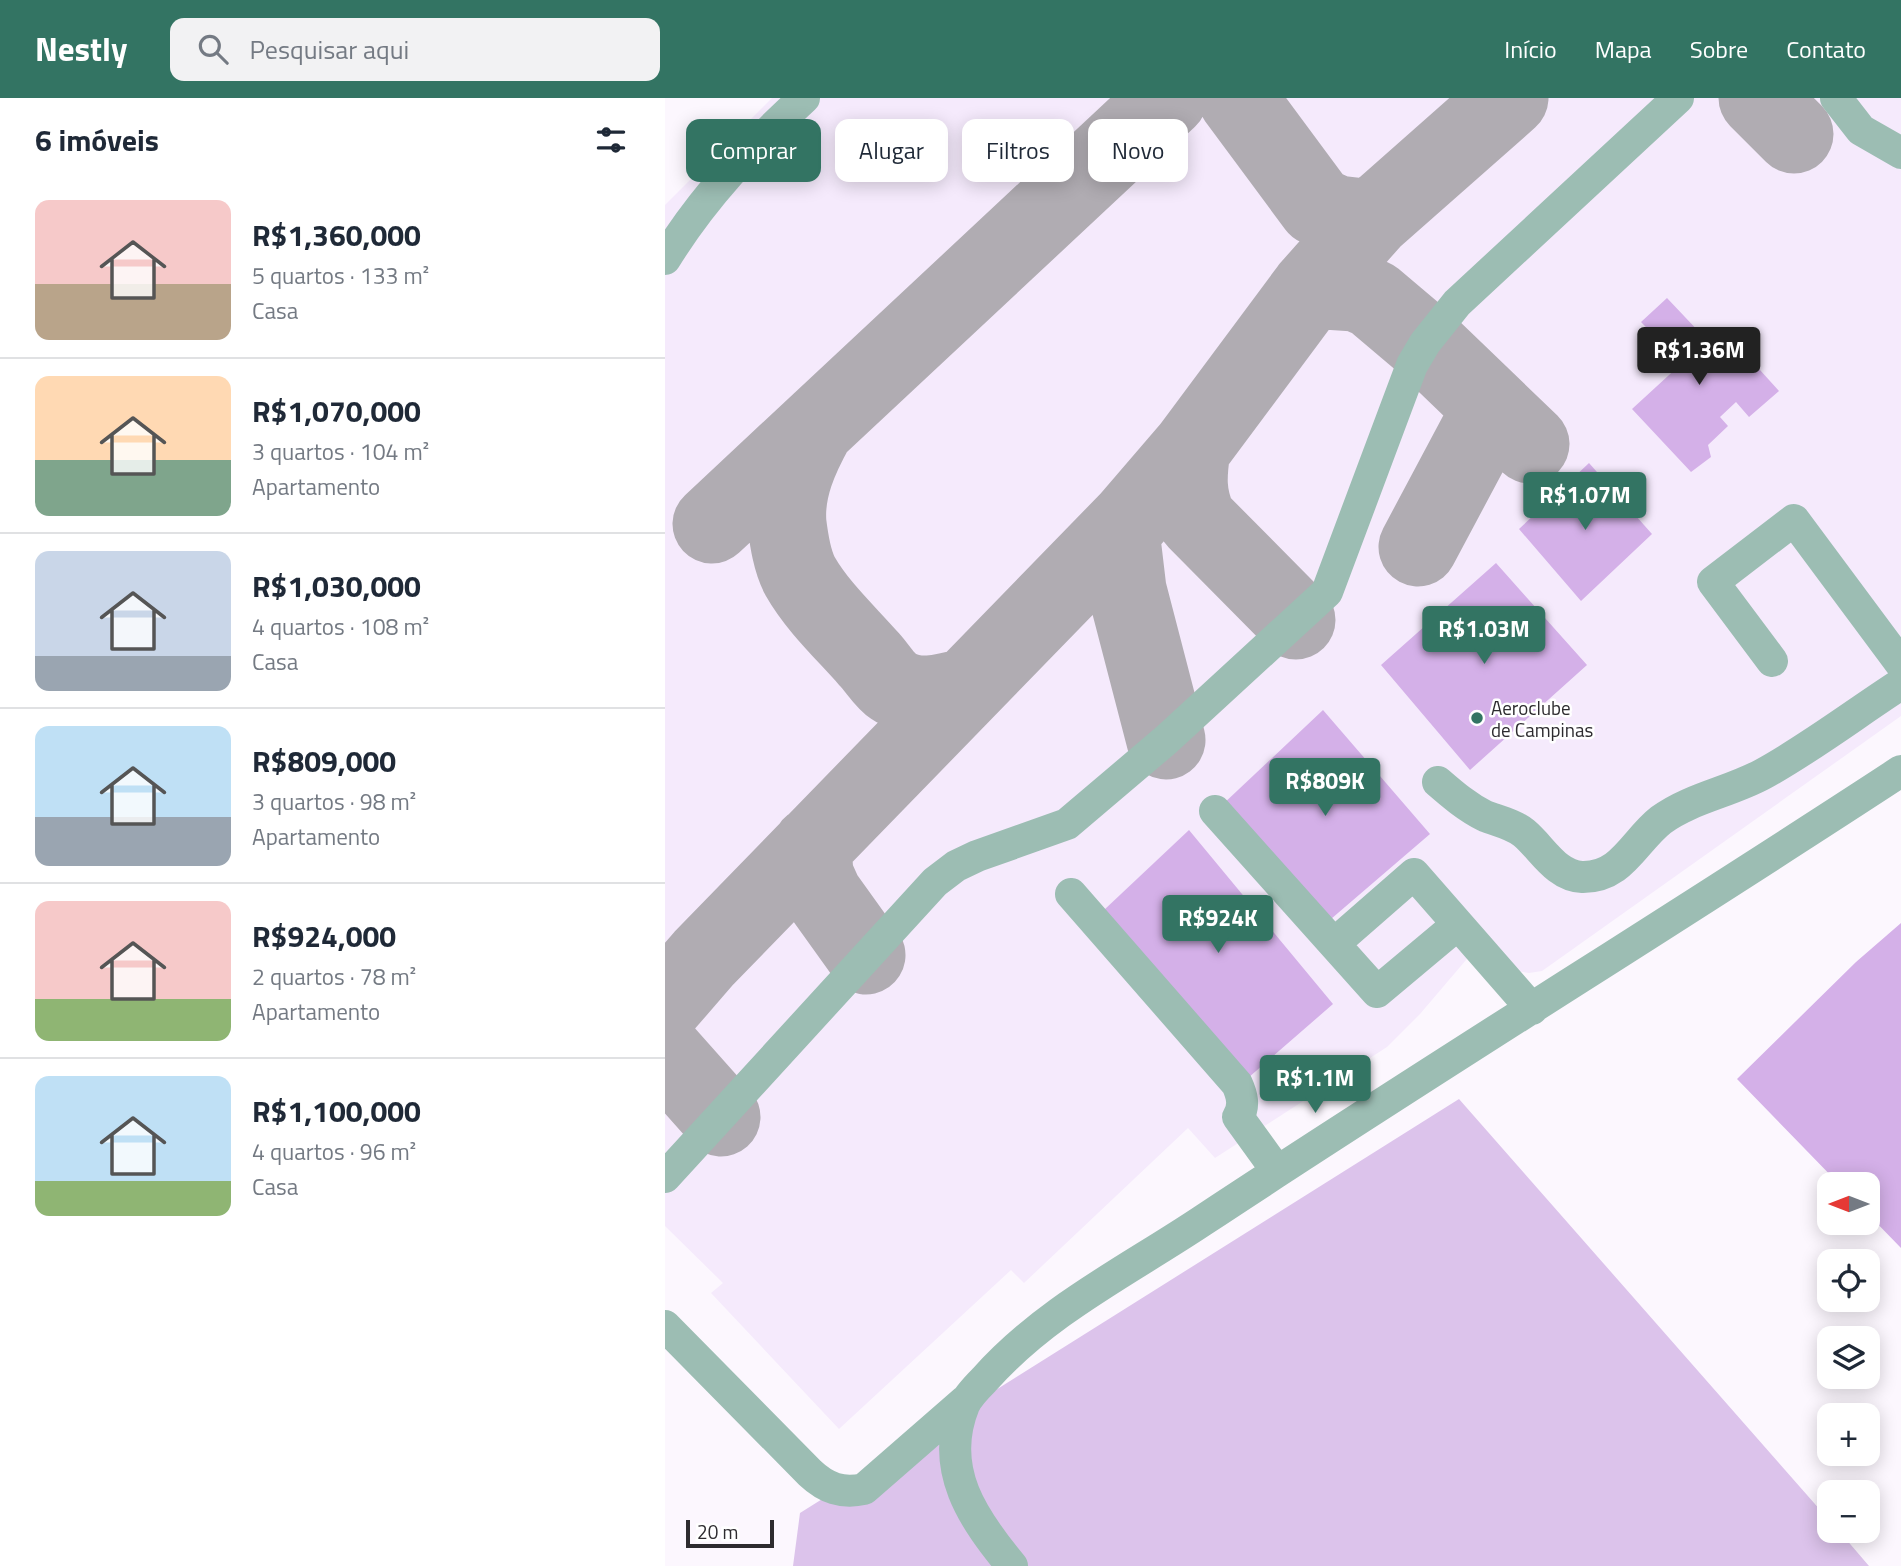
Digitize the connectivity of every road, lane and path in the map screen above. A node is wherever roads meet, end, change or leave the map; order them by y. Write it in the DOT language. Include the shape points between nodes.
graph roads {
  1 [pos="804,98"];
  2 [pos="1678,98"];
  3 [pos="1836,98"];
  4 [pos="1901,153"];
  5 [pos="665,259"];
  6 [pos="1772,661"];
  7 [pos="1901,664"];
  8 [pos="1901,684"];
  9 [pos="1901,771"];
  10 [pos="1438,782"];
  11 [pos="1215,811"];
  12 [pos="1071,894"];
  13 [pos="1457,925"];
  14 [pos="1335,943"];
  15 [pos="1532,1009"];
  16 [pos="1277,1171"];
  17 [pos="665,1177"];
  18 [pos="665,1326"];
  19 [pos="965,1401"];
  20 [pos="1012,1566"];
  1 -- 5 [label="street" via="726,175"];
  2 -- 17 [label="street" via="1457,303 1425,342 1412,365 1327,592 1067,824 977,856 935,881"];
  3 -- 4 [label="street" via="1861,130"];
  6 -- 7 [label="street" via="1713,582 1794,520"];
  8 -- 10 [label="street" via="1762,775 1659,821 1626,859 1597,875 1568,875 1522,831 1464,804"];
  9 -- 15 [label="street"];
  11 -- 14 [label="street"];
  12 -- 16 [label="street" via="1237,1084 1242,1098 1238,1117"];
  13 -- 14 [label="street" via="1377,992"];
  13 -- 14 [label="street" via="1414,874"];
  13 -- 15 [label="street"];
  15 -- 16 [label="street"];
  16 -- 19 [label="street" via="1066,1308 997,1365"];
  18 -- 19 [label="street" via="810,1474 836,1490 864,1489"];
  19 -- 20 [label="street" via="955,1449 959,1480 975,1518"];
}
